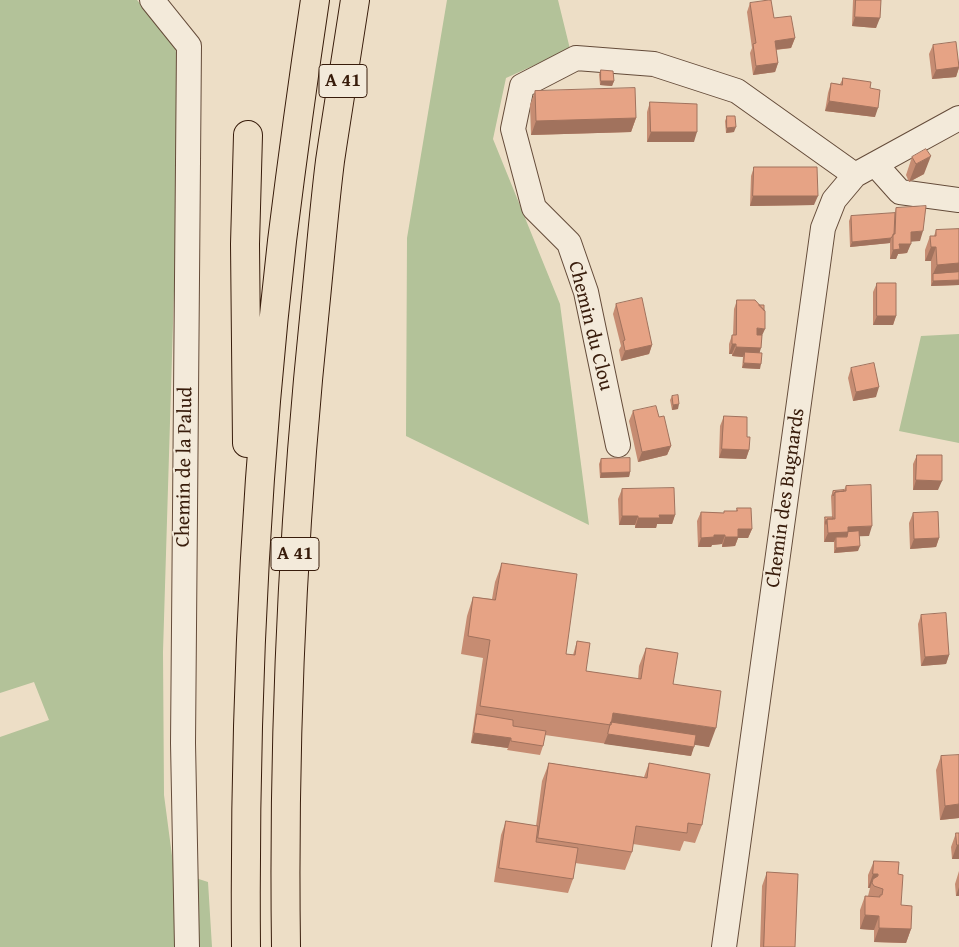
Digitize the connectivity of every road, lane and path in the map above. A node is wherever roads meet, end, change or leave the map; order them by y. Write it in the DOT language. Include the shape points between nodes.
graph roads {
  1 [pos="152,0"];
  2 [pos="315,0"];
  3 [pos="355,0"];
  4 [pos="959,118"];
  5 [pos="248,135"];
  6 [pos="865,169"];
  7 [pos="959,200"];
  8 [pos="618,445"];
  9 [pos="250,666"];
  10 [pos="187,947"];
  11 [pos="246,947"];
  12 [pos="286,947"];
  13 [pos="724,947"];
  1 -- 10 [label="street, Chemin de la Palud" via="189,46 183,743"];
  2 -- 9 [label="highway, A 41" via="288,194 270,361"];
  3 -- 12 [label="highway, A 41" via="330,162 299,491 288,679"];
  4 -- 6 [label="street, Chemin des Bugnards"];
  5 -- 9 [label="highway" via="245,254"];
  6 -- 7 [label="street" via="900,192"];
  6 -- 8 [label="street, Chemin du Clou" via="737,91 654,64 576,58 522,86 513,128 534,208 569,243 586,292"];
  6 -- 13 [label="street, Chemin des Bugnards" via="834,200 824,228"];
  9 -- 11 [label="highway, A 41"];
}
